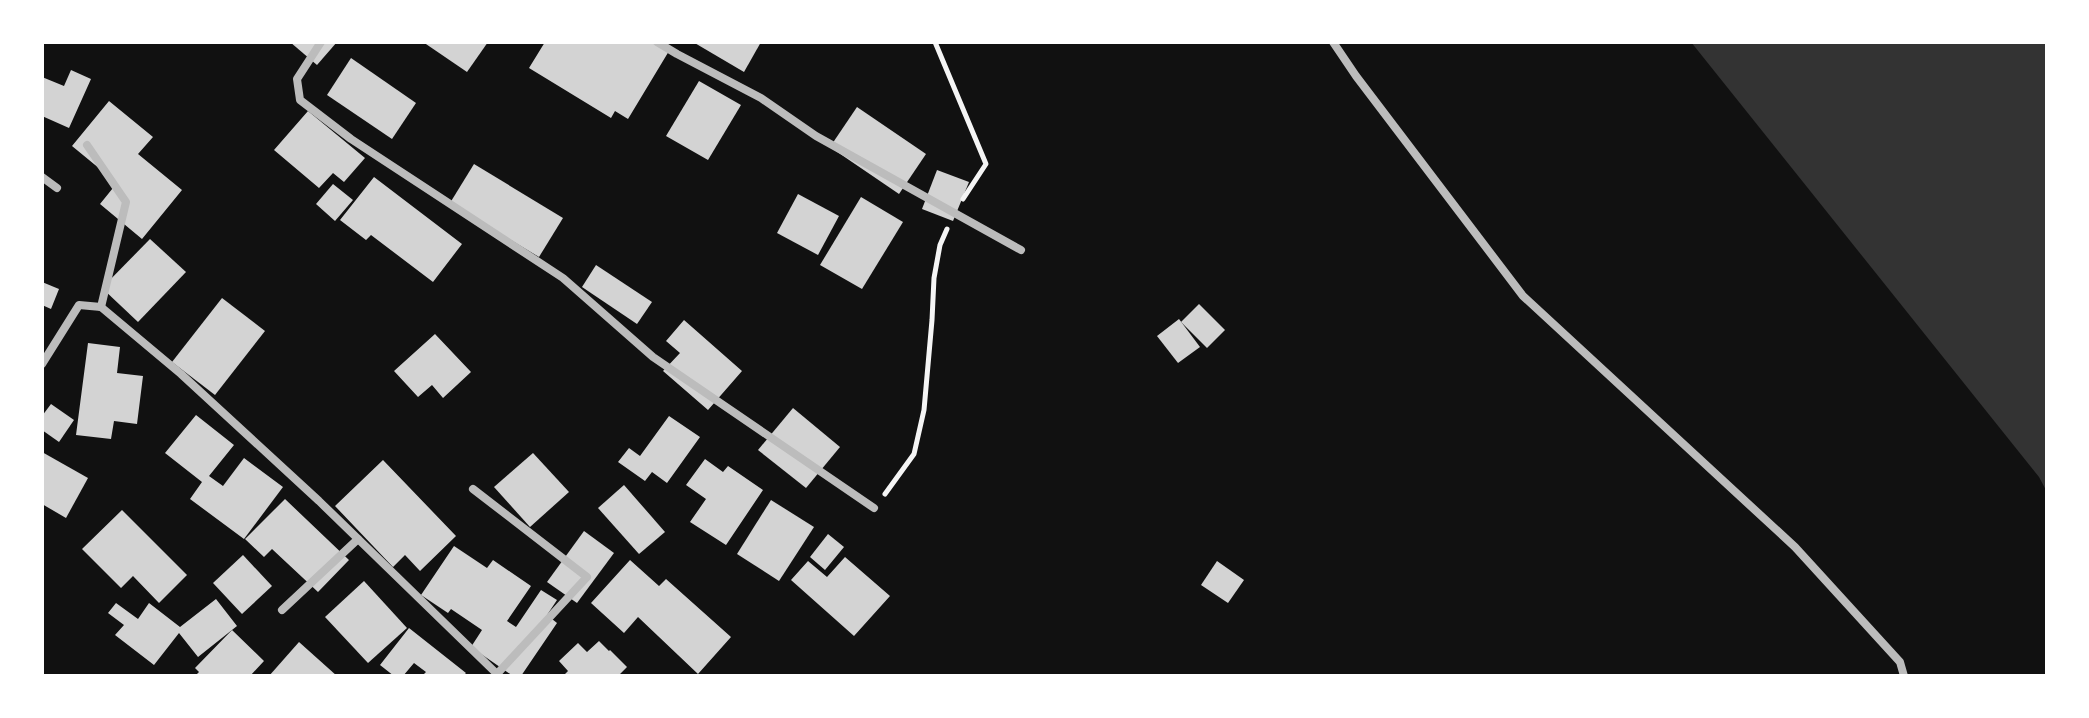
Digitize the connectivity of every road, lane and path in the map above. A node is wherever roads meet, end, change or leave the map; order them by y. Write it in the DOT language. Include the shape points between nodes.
graph roads {
  1 [pos="321,42"];
  2 [pos="657,42"];
  3 [pos="935,42"];
  4 [pos="1333,42"];
  5 [pos="87,145"];
  6 [pos="42,177"];
  7 [pos="57,188"];
  8 [pos="954,212"];
  9 [pos="1021,250"];
  10 [pos="101,307"];
  11 [pos="42,364"];
  12 [pos="473,489"];
  13 [pos="874,508"];
  14 [pos="358,539"];
  15 [pos="282,610"];
  16 [pos="1904,676"];
  1 -- 13 [label="street" via="297,79 300,100 563,278 653,357"];
  2 -- 8 [label="street"];
  3 -- 8 [label="path" via="986,164"];
  4 -- 16 [label="street" via="1523,296 1795,547 1900,662"];
  5 -- 10 [label="street" via="126,202"];
  6 -- 7 [label="street"];
  8 -- 9 [label="street"];
  8 -- 13 [label="path" via="934,278 924,410 914,454"];
  10 -- 11 [label="street" via="79,305"];
  10 -- 14 [label="street"];
  12 -- 14 [label="street" via="587,577 497,674"];
  14 -- 15 [label="street"];
}
